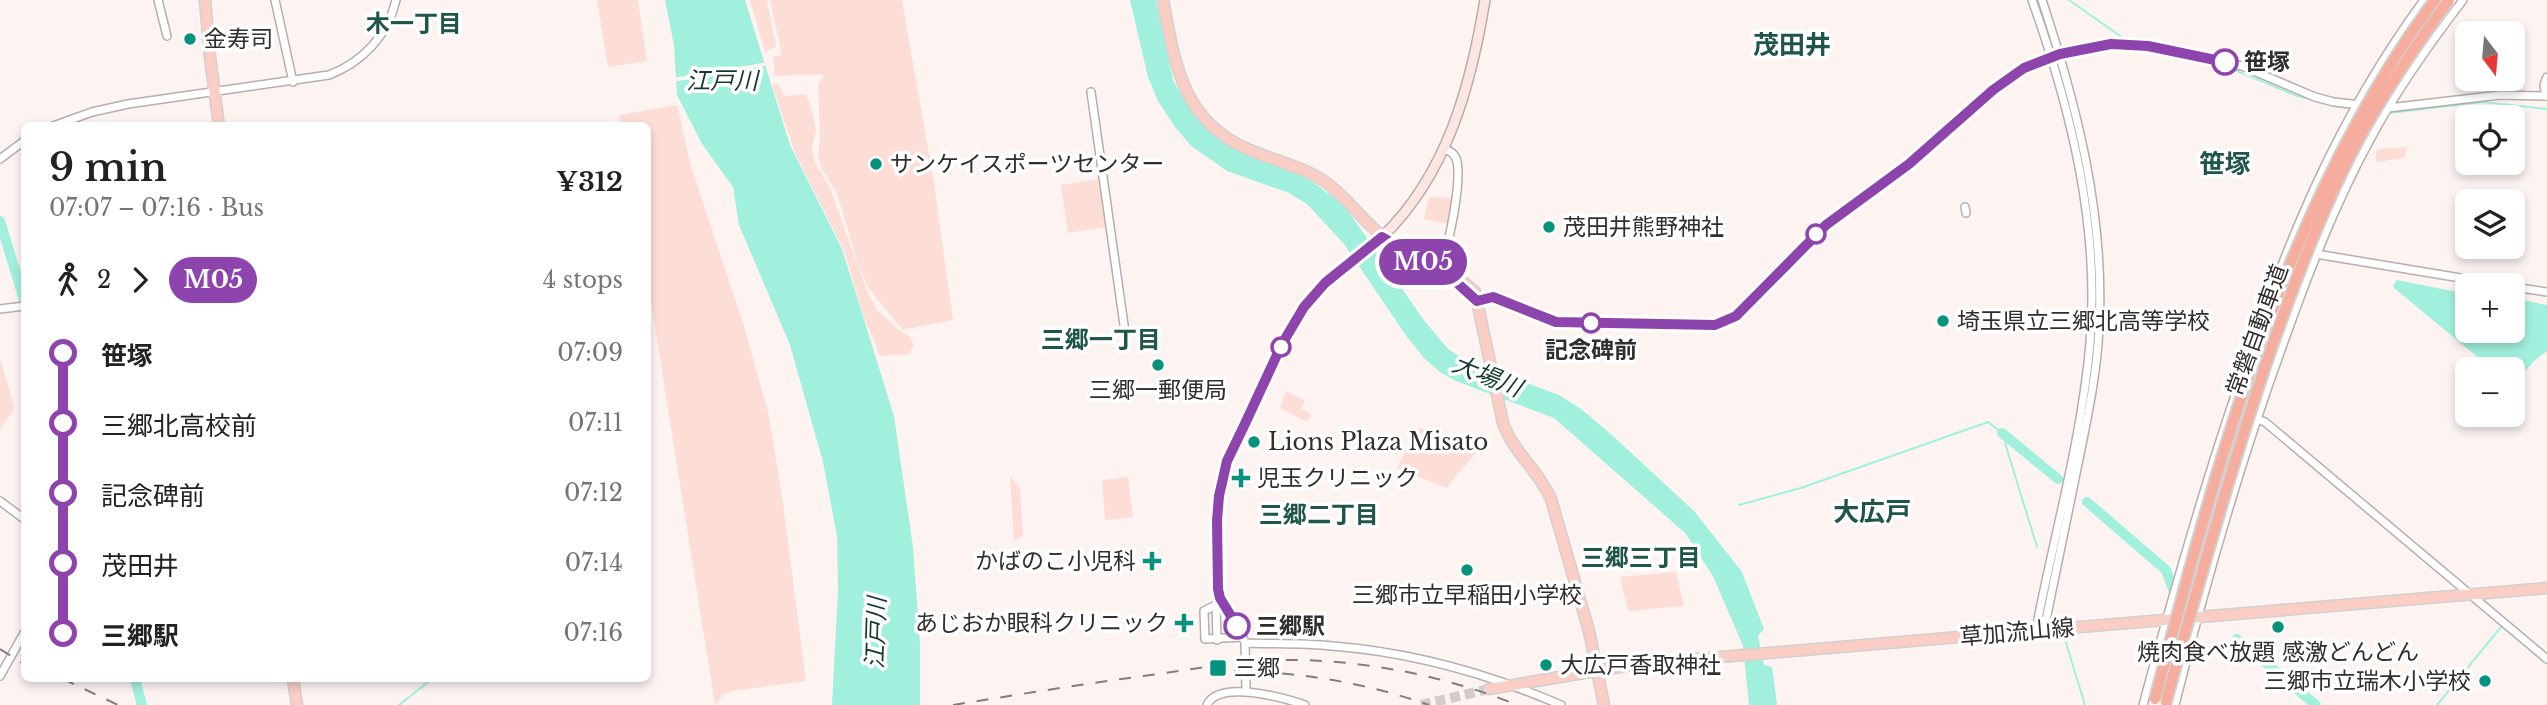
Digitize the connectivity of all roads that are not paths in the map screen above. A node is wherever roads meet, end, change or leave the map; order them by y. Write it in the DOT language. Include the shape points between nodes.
graph roads {
  1 [pos="158,0"];
  2 [pos="205,0"];
  3 [pos="275,0"];
  4 [pos="396,0"];
  5 [pos="1163,0"];
  6 [pos="1485,0"];
  7 [pos="2032,0"];
  8 [pos="2042,0"];
  9 [pos="2424,0"];
  10 [pos="2435,0"];
  11 [pos="2449,0"];
  12 [pos="2463,0"];
  13 [pos="167,36"];
  14 [pos="2060,54"];
  15 [pos="2051,57"];
  16 [pos="2547,77"];
  17 [pos="293,82"];
  18 [pos="214,91"];
  19 [pos="1091,92"];
  20 [pos="2546,95"];
  21 [pos="2355,105"];
  22 [pos="2388,108"];
  23 [pos="64,122"];
  24 [pos="218,122"];
  25 [pos="21,143"];
  26 [pos="1443,148"];
  27 [pos="0,159"];
  28 [pos="1378,240"];
  29 [pos="1402,249"];
  30 [pos="2316,254"];
  31 [pos="1440,266"];
  32 [pos="2455,277"];
  33 [pos="2525,289"];
  34 [pos="2547,292"];
  35 [pos="1477,301"];
  36 [pos="21,306"];
  37 [pos="0,309"];
  38 [pos="1125,332"];
  39 [pos="2257,419"];
  40 [pos="0,501"];
  41 [pos="21,517"];
  42 [pos="2547,588"];
  43 [pos="2471,595"];
  44 [pos="1218,601"];
  45 [pos="2199,617"];
  46 [pos="2166,620"];
  47 [pos="2040,630"];
  48 [pos="21,638"];
  49 [pos="1217,640"];
  50 [pos="1244,640"];
  51 [pos="2547,659"];
  52 [pos="1597,669"];
  53 [pos="0,676"];
  54 [pos="293,682"];
  55 [pos="1509,685"];
  56 [pos="1489,689"];
  57 [pos="1246,691"];
  58 [pos="1258,694"];
  59 [pos="1261,702"];
  60 [pos="2165,702"];
  61 [pos="297,705"];
  62 [pos="1207,705"];
  63 [pos="1305,705"];
  64 [pos="1561,705"];
  65 [pos="1604,705"];
  66 [pos="2143,705"];
  1 -- 13 [label="street"];
  2 -- 18 [label="main road"];
  3 -- 17 [label="street"];
  4 -- 17 [label="street" via="383,32 359,59 329,75"];
  5 -- 28 [label="main road" via="1178,74 1201,115 1236,144 1296,166 1332,187"];
  6 -- 26 [label="main road" via="1470,76"];
  7 -- 15 [label="street"];
  8 -- 14 [label="street"];
  9 -- 21 [label="street"];
  10 -- 60 [label="highway, 常磐自動車道, bridge" via="2359,117 2301,238 2226,448 2178,610"];
  11 -- 60 [label="highway, 常磐自動車道, bridge" via="2372,116 2314,235 2238,449"];
  12 -- 22 [label="street"];
  14 -- 15 [label="street"];
  14 -- 21 [label="street" via="2111,44 2148,46 2242,66 2315,97"];
  14 -- 47 [label="street" via="2094,214 2099,328 2090,404 2046,620"];
  15 -- 35 [label="street" via="2009,77 1909,164 1799,250 1742,310 1715,325 1556,322 1493,297"];
  15 -- 47 [label="street" via="2065,100 2086,213 2091,323 2081,412 2038,620"];
  16 -- 20 [label="street"];
  17 -- 18 [label="street"];
  18 -- 23 [label="street" via="104,108"];
  18 -- 24 [label="main road"];
  19 -- 38 [label="street"];
  20 -- 22 [label="street" via="2500,95"];
  21 -- 22 [label="street"];
  21 -- 46 [label="street" via="2324,163 2265,306"];
  22 -- 30 [label="street"];
  25 -- 27 [label="street"];
  26 -- 28 [label="main road" via="1416,198"];
  26 -- 31 [label="street" via="1453,153 1457,163 1454,212"];
  28 -- 29 [label="main road"];
  28 -- 44 [label="street" via="1316,292 1295,322 1227,461 1217,509"];
  29 -- 31 [label="main road"];
  29 -- 35 [label="main road" via="1456,282"];
  30 -- 32 [label="street"];
  30 -- 39 [label="street"];
  31 -- 35 [label="main road" via="1469,285"];
  33 -- 34 [label="street"];
  35 -- 52 [label="main road" via="1508,436 1551,499"];
  36 -- 37 [label="street"];
  39 -- 43 [label="street"];
  39 -- 45 [label="street"];
  40 -- 41 [label="street"];
  42 -- 43 [label="main road, 草加流山線"];
  43 -- 45 [label="main road, 草加流山線"];
  43 -- 51 [label="street"];
  44 -- 49 [label="street"];
  44 -- 49 [label="street" via="1204,613 1205,637"];
  44 -- 50 [label="street"];
  45 -- 46 [label="main road, 草加流山線"];
  45 -- 60 [label="street"];
  46 -- 47 [label="main road, 草加流山線"];
  46 -- 66 [label="street"];
  47 -- 52 [label="main road, 草加流山線"];
  48 -- 53 [label="street"];
  49 -- 50 [label="street"];
  50 -- 55 [label="street" via="1388,653"];
  50 -- 57 [label="street"];
  52 -- 55 [label="main road, 草加流山線"];
  52 -- 65 [label="main road"];
  54 -- 61 [label="main road"];
  55 -- 56 [label="main road, 草加流山線"];
  55 -- 64 [label="street"];
  57 -- 58 [label="street"];
  57 -- 62 [label="street" via="1220,694"];
  58 -- 59 [label="street"];
  58 -- 63 [label="street"];
}
